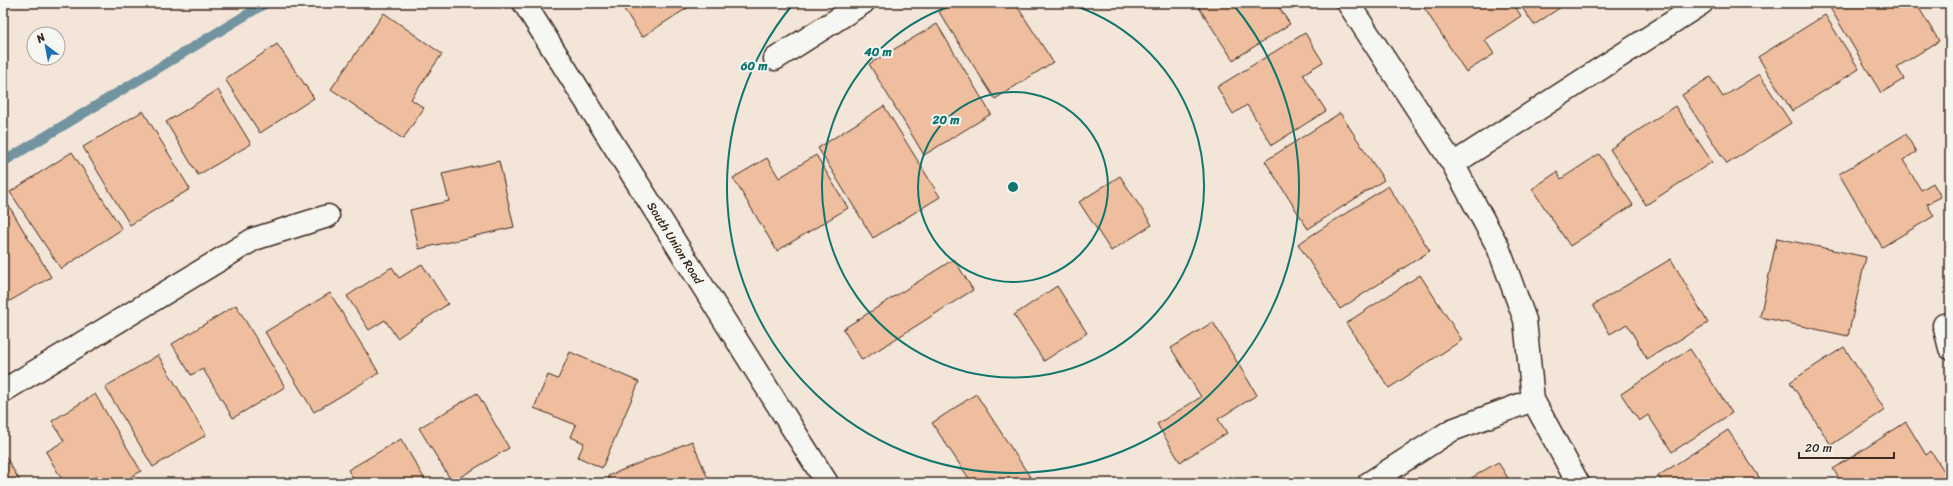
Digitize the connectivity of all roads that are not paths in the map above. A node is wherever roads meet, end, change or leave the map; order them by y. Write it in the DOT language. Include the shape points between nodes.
graph roads {
  1 [pos="524,3"];
  2 [pos="863,3"];
  3 [pos="1348,3"];
  4 [pos="1702,3"];
  5 [pos="775,60"];
  6 [pos="1453,164"];
  7 [pos="328,216"];
  8 [pos="1944,325"];
  9 [pos="1950,348"];
  10 [pos="3,391"];
  11 [pos="1533,400"];
  12 [pos="827,483"];
  13 [pos="1369,483"];
  14 [pos="1578,483"];
  1 -- 12 [label="street, South Union Road"];
  2 -- 5 [label="street"];
  3 -- 6 [label="street"];
  4 -- 6 [label="street"];
  6 -- 11 [label="street" via="1498,247 1525,320"];
  7 -- 10 [label="street" via="254,238"];
  8 -- 9 [label="street"];
  11 -- 13 [label="street" via="1452,430"];
  11 -- 14 [label="street"];
}
